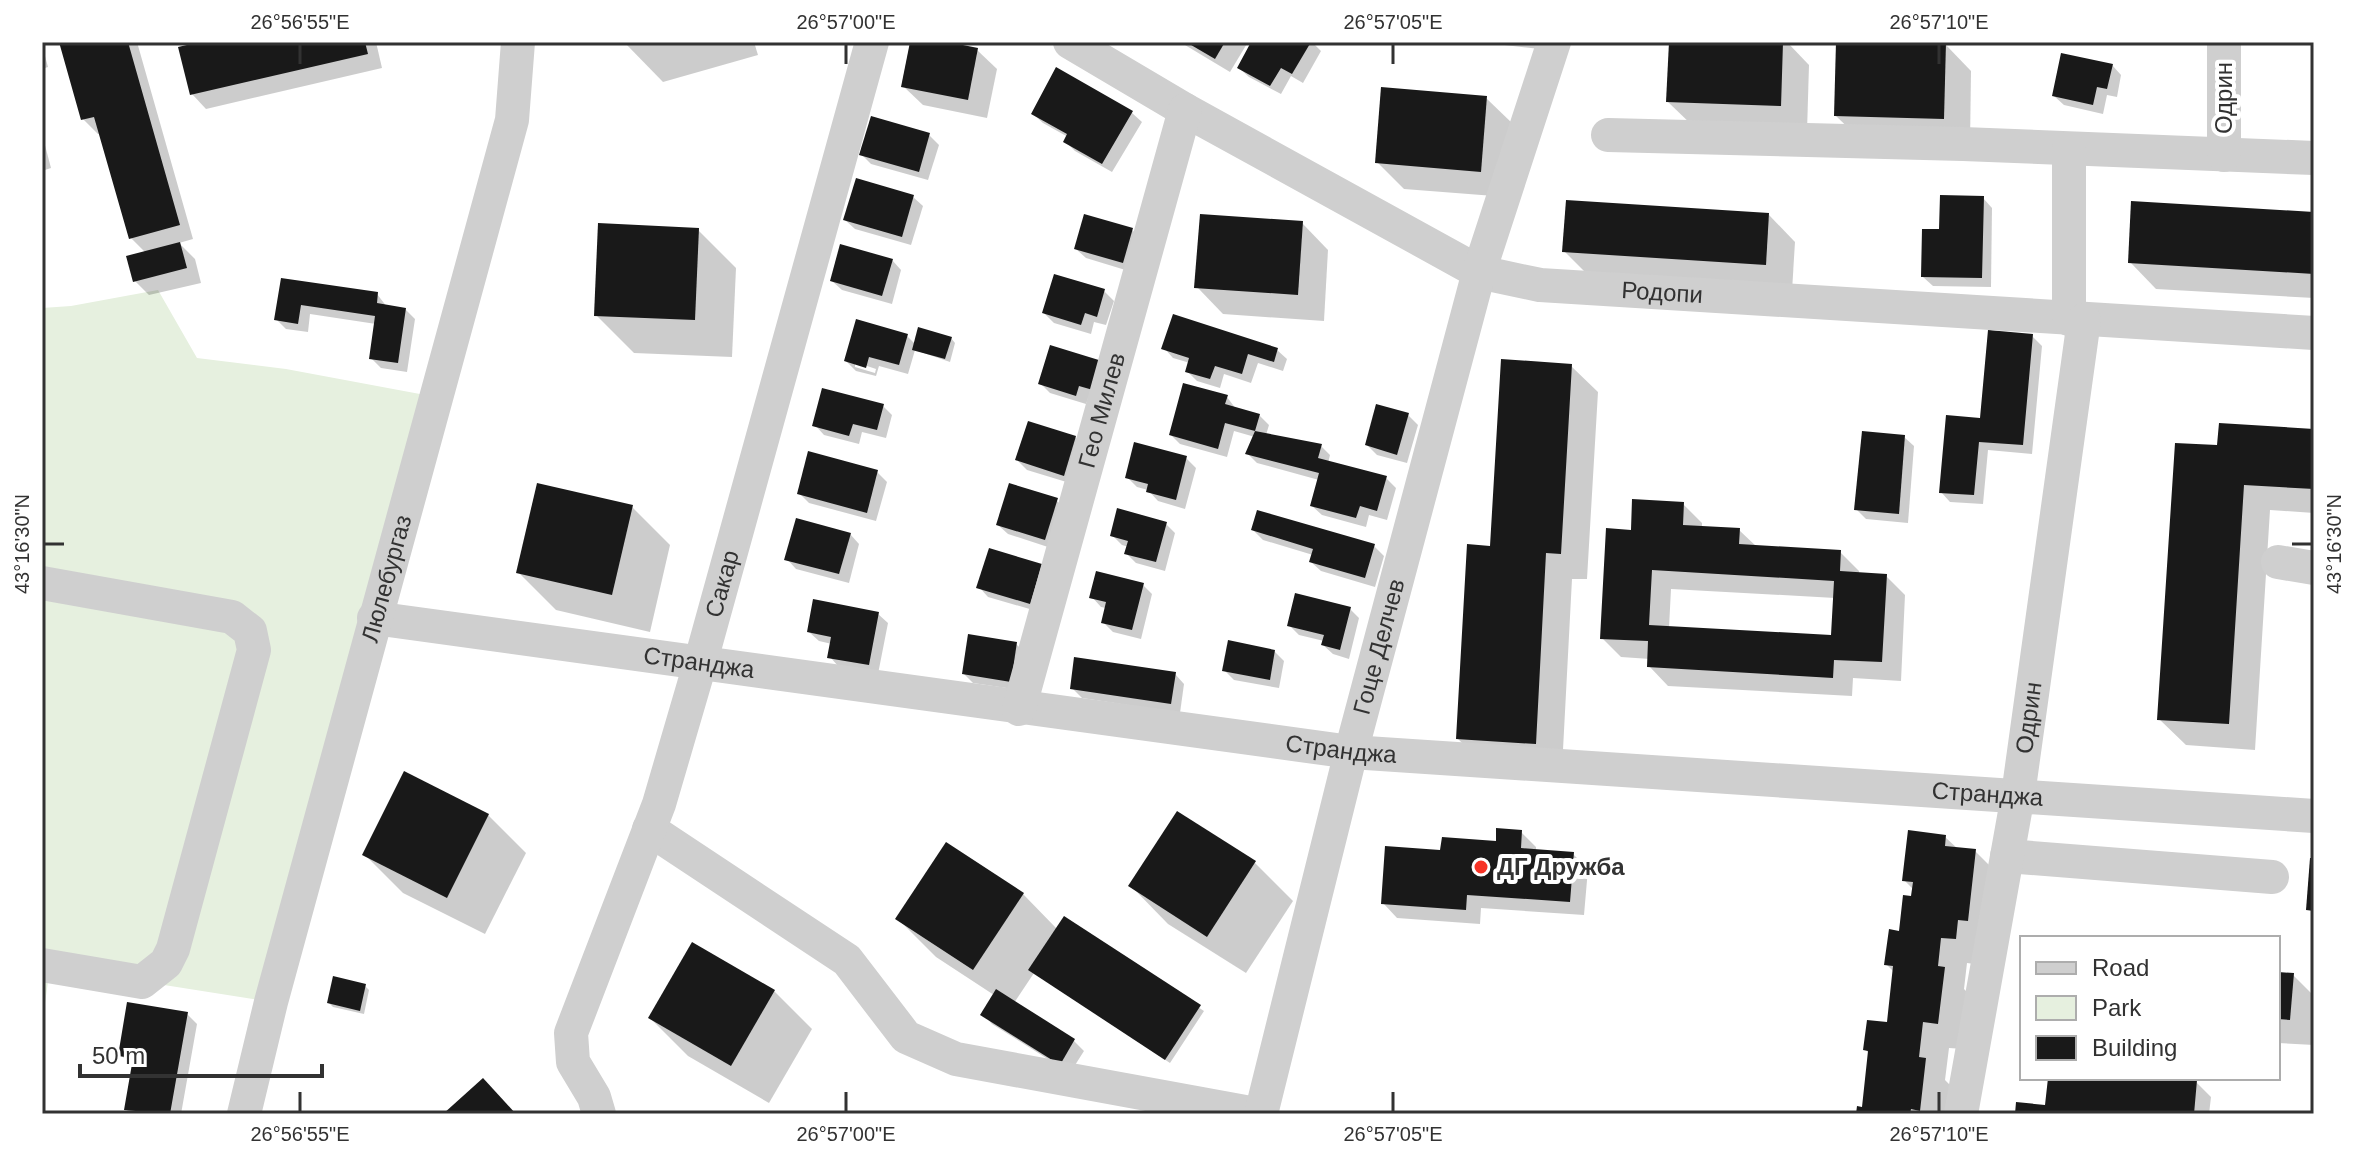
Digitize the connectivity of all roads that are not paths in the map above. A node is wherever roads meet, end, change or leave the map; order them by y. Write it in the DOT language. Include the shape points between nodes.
graph roads {
  1 [pos="518,42"];
  2 [pos="872,42"];
  3 [pos="1070,42"];
  4 [pos="1554,42"];
  5 [pos="2224,42"];
  6 [pos="1185,110"];
  7 [pos="1608,135"];
  8 [pos="2069,149"];
  9 [pos="2224,155"];
  10 [pos="2314,158"];
  11 [pos="1479,272"];
  12 [pos="2076,320"];
  13 [pos="2314,333"];
  14 [pos="2278,562"];
  15 [pos="2314,568"];
  16 [pos="42,583"];
  17 [pos="374,618"];
  18 [pos="700,664"];
  19 [pos="1019,709"];
  20 [pos="1351,752"];
  21 [pos="2018,795"];
  22 [pos="2314,816"];
  23 [pos="649,829"];
  24 [pos="2007,856"];
  25 [pos="2272,877"];
  26 [pos="42,965"];
  27 [pos="244,1114"];
  28 [pos="599,1114"];
  29 [pos="1259,1114"];
  30 [pos="1961,1114"];
  1 -- 17 [label="street, Люлебургаз" via="512,120"];
  2 -- 18 [label="street, Сакар"];
  3 -- 6 [label="street, Родопи"];
  4 -- 11 [label="street, Гоце Делчев"];
  5 -- 9 [label="street, Одрин"];
  6 -- 11 [label="street, Родопи"];
  6 -- 19 [label="street, Гео Милев"];
  7 -- 8 [label="street"];
  8 -- 9 [label="street"];
  8 -- 12 [label="street, Одрин"];
  9 -- 10 [label="street"];
  11 -- 12 [label="street, Родопи" via="1540,285"];
  11 -- 20 [label="street, Гоце Делчев"];
  12 -- 13 [label="street, Родопи"];
  12 -- 21 [label="street, Одрин"];
  14 -- 15 [label="street"];
  16 -- 26 [label="street" via="232,617 250,631 254,650 191,889 166,963 142,982"];
  17 -- 18 [label="street, Странджа"];
  17 -- 27 [label="street, Люлебургаз"];
  18 -- 19 [label="street, Странджа"];
  18 -- 23 [label="street, Сакар"];
  19 -- 20 [label="street, Странджа"];
  20 -- 21 [label="street, Странджа"];
  20 -- 29 [label="street, Гоце Делчев"];
  21 -- 22 [label="street, Странджа"];
  21 -- 24 [label="street, Одрин"];
  23 -- 28 [label="street, Сакар" via="571,1033 573,1062"];
  23 -- 29 [label="street" via="847,960 906,1037 956,1059"];
  24 -- 25 [label="street"];
  24 -- 30 [label="street, Одрин"];
}
